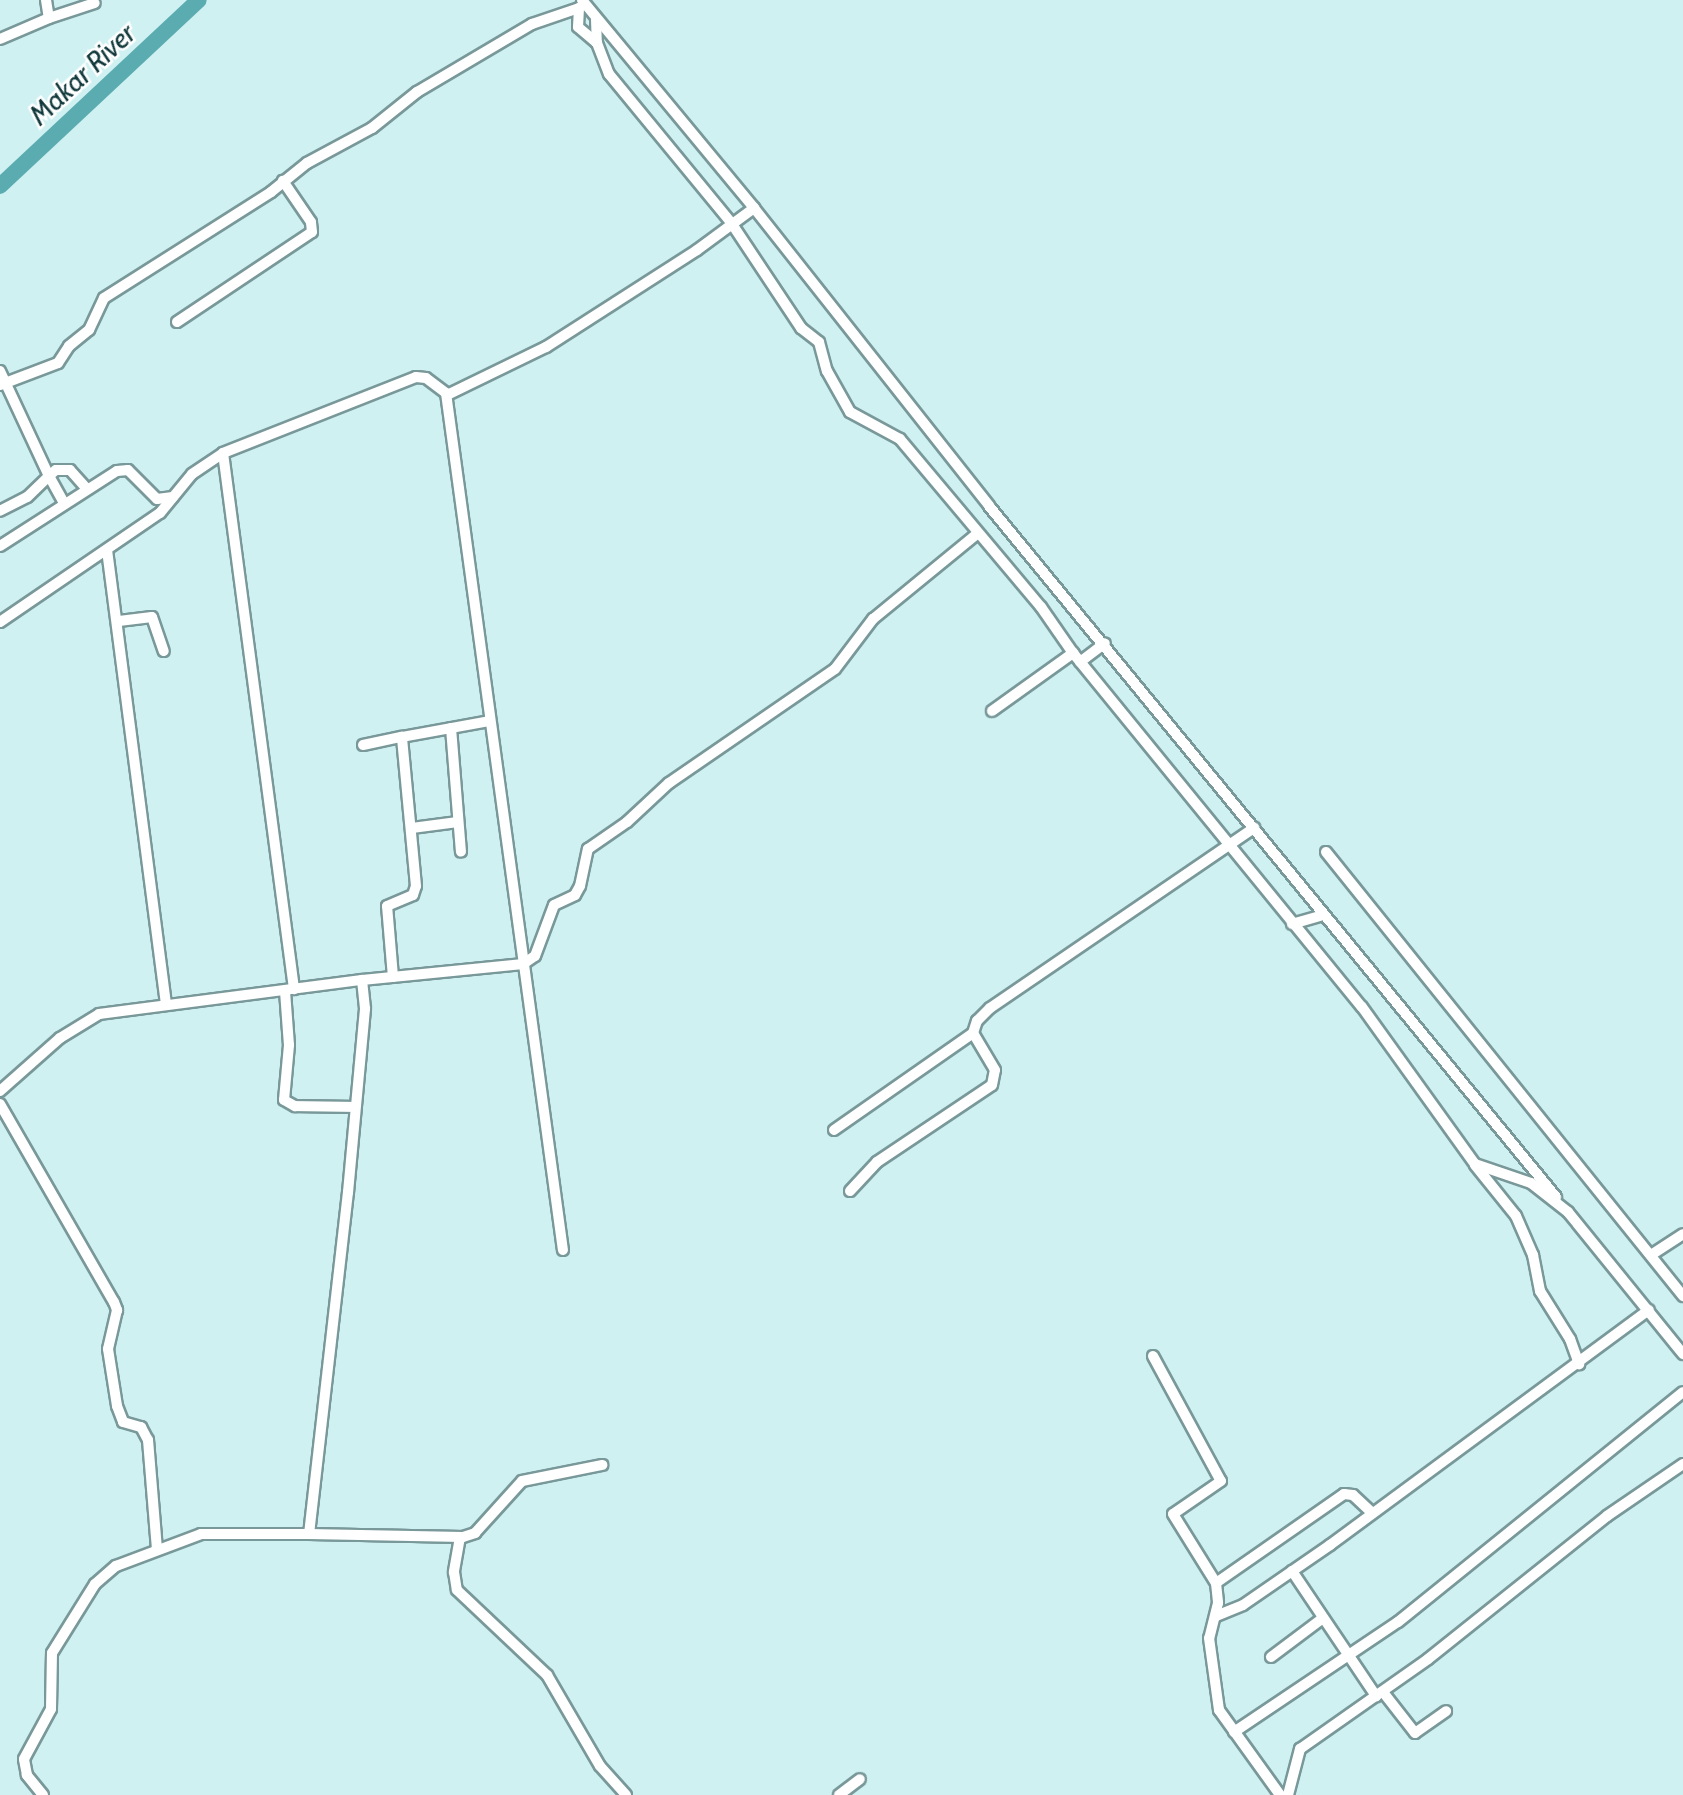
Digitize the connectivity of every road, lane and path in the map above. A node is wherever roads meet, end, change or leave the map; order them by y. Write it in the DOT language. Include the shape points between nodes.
graph roads {
  1 [pos="46,0"];
  2 [pos="95,3"];
  3 [pos="582,4"];
  4 [pos="49,18"];
  5 [pos="596,19"];
  6 [pos="0,39"];
  7 [pos="597,43"];
  8 [pos="283,181"];
  9 [pos="754,208"];
  10 [pos="732,224"];
  11 [pos="177,322"];
  12 [pos="0,371"];
  13 [pos="3,384"];
  14 [pos="447,395"];
  15 [pos="223,453"];
  16 [pos="41,454"];
  17 [pos="62,467"];
  18 [pos="49,476"];
  19 [pos="87,489"];
  20 [pos="173,497"];
  21 [pos="157,499"];
  22 [pos="64,503"];
  23 [pos="0,511"];
  24 [pos="160,513"];
  25 [pos="977,534"];
  26 [pos="0,546"];
  27 [pos="107,550"];
  28 [pos="119,621"];
  29 [pos="0,622"];
  30 [pos="1105,643"];
  31 [pos="164,651"];
  32 [pos="1073,653"];
  33 [pos="1080,662"];
  34 [pos="992,710"];
  35 [pos="490,721"];
  36 [pos="451,728"];
  37 [pos="402,737"];
  38 [pos="363,745"];
  39 [pos="458,822"];
  40 [pos="412,828"];
  41 [pos="1254,828"];
  42 [pos="1227,845"];
  43 [pos="461,852"];
  44 [pos="1326,852"];
  45 [pos="1324,915"];
  46 [pos="1292,925"];
  47 [pos="523,964"];
  48 [pos="393,977"];
  49 [pos="362,980"];
  50 [pos="290,990"];
  51 [pos="166,1003"];
  52 [pos="973,1033"];
  53 [pos="0,1091"];
  54 [pos="0,1104"];
  55 [pos="354,1107"];
  56 [pos="834,1130"];
  57 [pos="1475,1164"];
  58 [pos="850,1191"];
  59 [pos="1568,1212"];
  60 [pos="1683,1234"];
  61 [pos="563,1250"];
  62 [pos="1651,1255"];
  63 [pos="1683,1296"];
  64 [pos="1649,1310"];
  65 [pos="1683,1354"];
  66 [pos="1153,1356"];
  67 [pos="1579,1364"];
  68 [pos="1683,1392"];
  69 [pos="1683,1464"];
  70 [pos="602,1465"];
  71 [pos="1372,1513"];
  72 [pos="309,1534"];
  73 [pos="460,1537"];
  74 [pos="157,1549"];
  75 [pos="1292,1571"];
  76 [pos="1216,1583"];
  77 [pos="1216,1616"];
  78 [pos="1324,1618"];
  79 [pos="1271,1657"];
  80 [pos="1349,1657"];
  81 [pos="1379,1694"];
  82 [pos="1446,1711"];
  83 [pos="1234,1732"];
  84 [pos="860,1779"];
  85 [pos="43,1795"];
  86 [pos="626,1795"];
  87 [pos="839,1795"];
  88 [pos="1280,1795"];
  89 [pos="1288,1795"];
  1 -- 4 [label="street"];
  2 -- 4 [label="street"];
  3 -- 5 [label="street"];
  3 -- 7 [label="street" via="578,27"];
  3 -- 8 [label="street" via="531,24 417,92 372,128"];
  4 -- 6 [label="street"];
  5 -- 7 [label="street"];
  5 -- 9 [label="street"];
  7 -- 10 [label="street" via="622,90"];
  8 -- 11 [label="street" via="311,222 312,232"];
  8 -- 13 [label="street" via="104,298 89,330 69,346 58,363"];
  9 -- 10 [label="street"];
  9 -- 30 [label="street" via="989,506"];
  10 -- 14 [label="street" via="546,346"];
  10 -- 25 [label="street" via="801,328 822,347 827,371 850,412 900,439"];
  12 -- 13 [label="street"];
  13 -- 16 [label="street"];
  14 -- 15 [label="street" via="426,377 416,377"];
  14 -- 35 [label="street"];
  15 -- 20 [label="street" via="192,474"];
  15 -- 50 [label="street"];
  16 -- 17 [label="street"];
  16 -- 18 [label="street"];
  17 -- 18 [label="street"];
  17 -- 19 [label="street" via="76,474"];
  18 -- 22 [label="street"];
  18 -- 23 [label="street" via="27,497"];
  19 -- 21 [label="street" via="125,469"];
  19 -- 22 [label="street"];
  20 -- 21 [label="street"];
  20 -- 24 [label="street"];
  21 -- 24 [label="street"];
  22 -- 26 [label="street"];
  24 -- 27 [label="street"];
  25 -- 32 [label="street" via="1041,607"];
  25 -- 47 [label="street" via="873,620 835,669 669,783 627,822 588,849 575,895 554,905 541,948"];
  27 -- 28 [label="street"];
  27 -- 29 [label="street"];
  28 -- 31 [label="street" via="152,617"];
  28 -- 51 [label="street"];
  30 -- 33 [label="street"];
  30 -- 41 [label="street"];
  32 -- 33 [label="street"];
  32 -- 34 [label="street"];
  33 -- 42 [label="street"];
  35 -- 36 [label="street"];
  35 -- 47 [label="street"];
  36 -- 37 [label="street"];
  36 -- 39 [label="street"];
  37 -- 38 [label="street"];
  37 -- 40 [label="street"];
  39 -- 40 [label="street"];
  39 -- 43 [label="street"];
  40 -- 48 [label="street" via="416,892 387,906"];
  41 -- 42 [label="street"];
  41 -- 45 [label="street"];
  42 -- 46 [label="street"];
  42 -- 52 [label="street" via="990,1008"];
  44 -- 62 [label="street"];
  45 -- 46 [label="street"];
  45 -- 59 [label="street"];
  46 -- 57 [label="street" via="1362,1007"];
  47 -- 48 [label="street"];
  47 -- 61 [label="street"];
  48 -- 49 [label="street"];
  49 -- 50 [label="street"];
  49 -- 55 [label="street" via="365,1009"];
  50 -- 51 [label="street"];
  50 -- 55 [label="street" via="285,1100 295,1106"];
  51 -- 53 [label="street" via="99,1013 60,1038"];
  52 -- 56 [label="street"];
  52 -- 58 [label="street" via="995,1070 992,1085 877,1162"];
  54 -- 74 [label="street" via="114,1302 115,1317 107,1338 117,1406 123,1422 141,1427 148,1440"];
  55 -- 72 [label="street"];
  57 -- 59 [label="street" via="1531,1183"];
  57 -- 67 [label="street" via="1516,1216 1533,1255 1540,1291 1564,1326"];
  59 -- 64 [label="street"];
  60 -- 62 [label="street"];
  62 -- 63 [label="street"];
  64 -- 65 [label="street"];
  64 -- 67 [label="street"];
  66 -- 76 [label="street" via="1221,1481 1173,1514"];
  67 -- 71 [label="street"];
  68 -- 80 [label="street" via="1434,1595"];
  69 -- 81 [label="street" via="1607,1516"];
  70 -- 73 [label="street" via="522,1481 475,1532"];
  71 -- 75 [label="street"];
  71 -- 76 [label="street" via="1353,1495 1344,1494"];
  72 -- 73 [label="street"];
  72 -- 74 [label="street" via="210,1532"];
  73 -- 86 [label="street" via="454,1572 457,1590 547,1675 568,1704 588,1747"];
  74 -- 85 [label="street" via="116,1566 95,1584 52,1653 51,1709 24,1768"];
  75 -- 77 [label="street" via="1242,1605"];
  75 -- 78 [label="street"];
  76 -- 77 [label="street"];
  77 -- 83 [label="street" via="1209,1638 1218,1704"];
  78 -- 79 [label="street"];
  78 -- 80 [label="street"];
  80 -- 81 [label="street"];
  80 -- 83 [label="street"];
  81 -- 82 [label="street" via="1415,1733"];
  81 -- 89 [label="street" via="1300,1749"];
  83 -- 88 [label="street"];
  84 -- 87 [label="street"];
}
